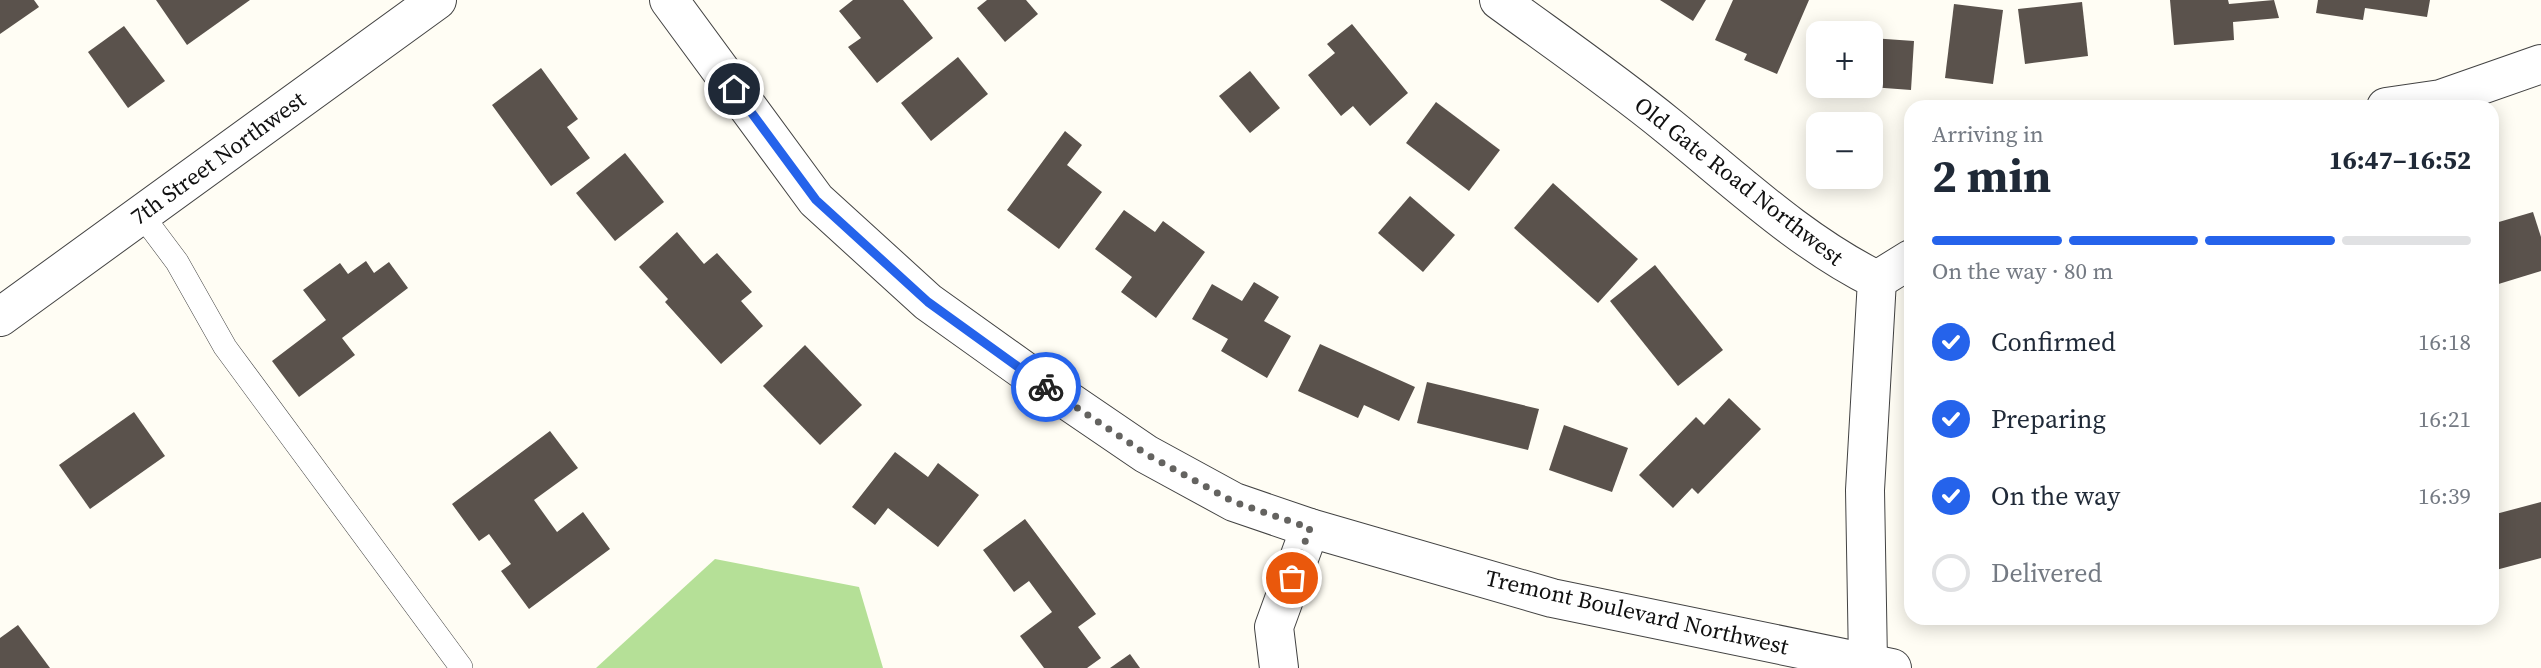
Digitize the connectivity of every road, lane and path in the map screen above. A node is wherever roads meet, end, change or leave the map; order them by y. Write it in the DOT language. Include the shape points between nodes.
graph roads {
  1 [pos="437,0"];
  2 [pos="669,0"];
  3 [pos="1499,0"];
  4 [pos="2541,64"];
  5 [pos="2434,100"];
  6 [pos="141,214"];
  7 [pos="1904,263"];
  8 [pos="1877,280"];
  9 [pos="0,317"];
  10 [pos="1310,528"];
  11 [pos="1880,665"];
  12 [pos="461,667"];
  13 [pos="1279,668"];
  1 -- 6 [label="street, 7th Street Northwest"];
  2 -- 10 [label="street, Tremont Boulevard Northwest" via="816,200 928,302 1146,454 1234,502"];
  3 -- 8 [label="street, Old Gate Road Northwest" via="1798,230 1842,262"];
  4 -- 5 [label="street"];
  6 -- 9 [label="street, 7th Street Northwest"];
  6 -- 12 [label="lane" via="177,262 225,347"];
  7 -- 8 [label="street"];
  8 -- 11 [label="street" via="1865,490"];
  10 -- 11 [label="street, Tremont Boulevard Northwest" via="1552,598"];
  10 -- 13 [label="street" via="1274,627"];
}
